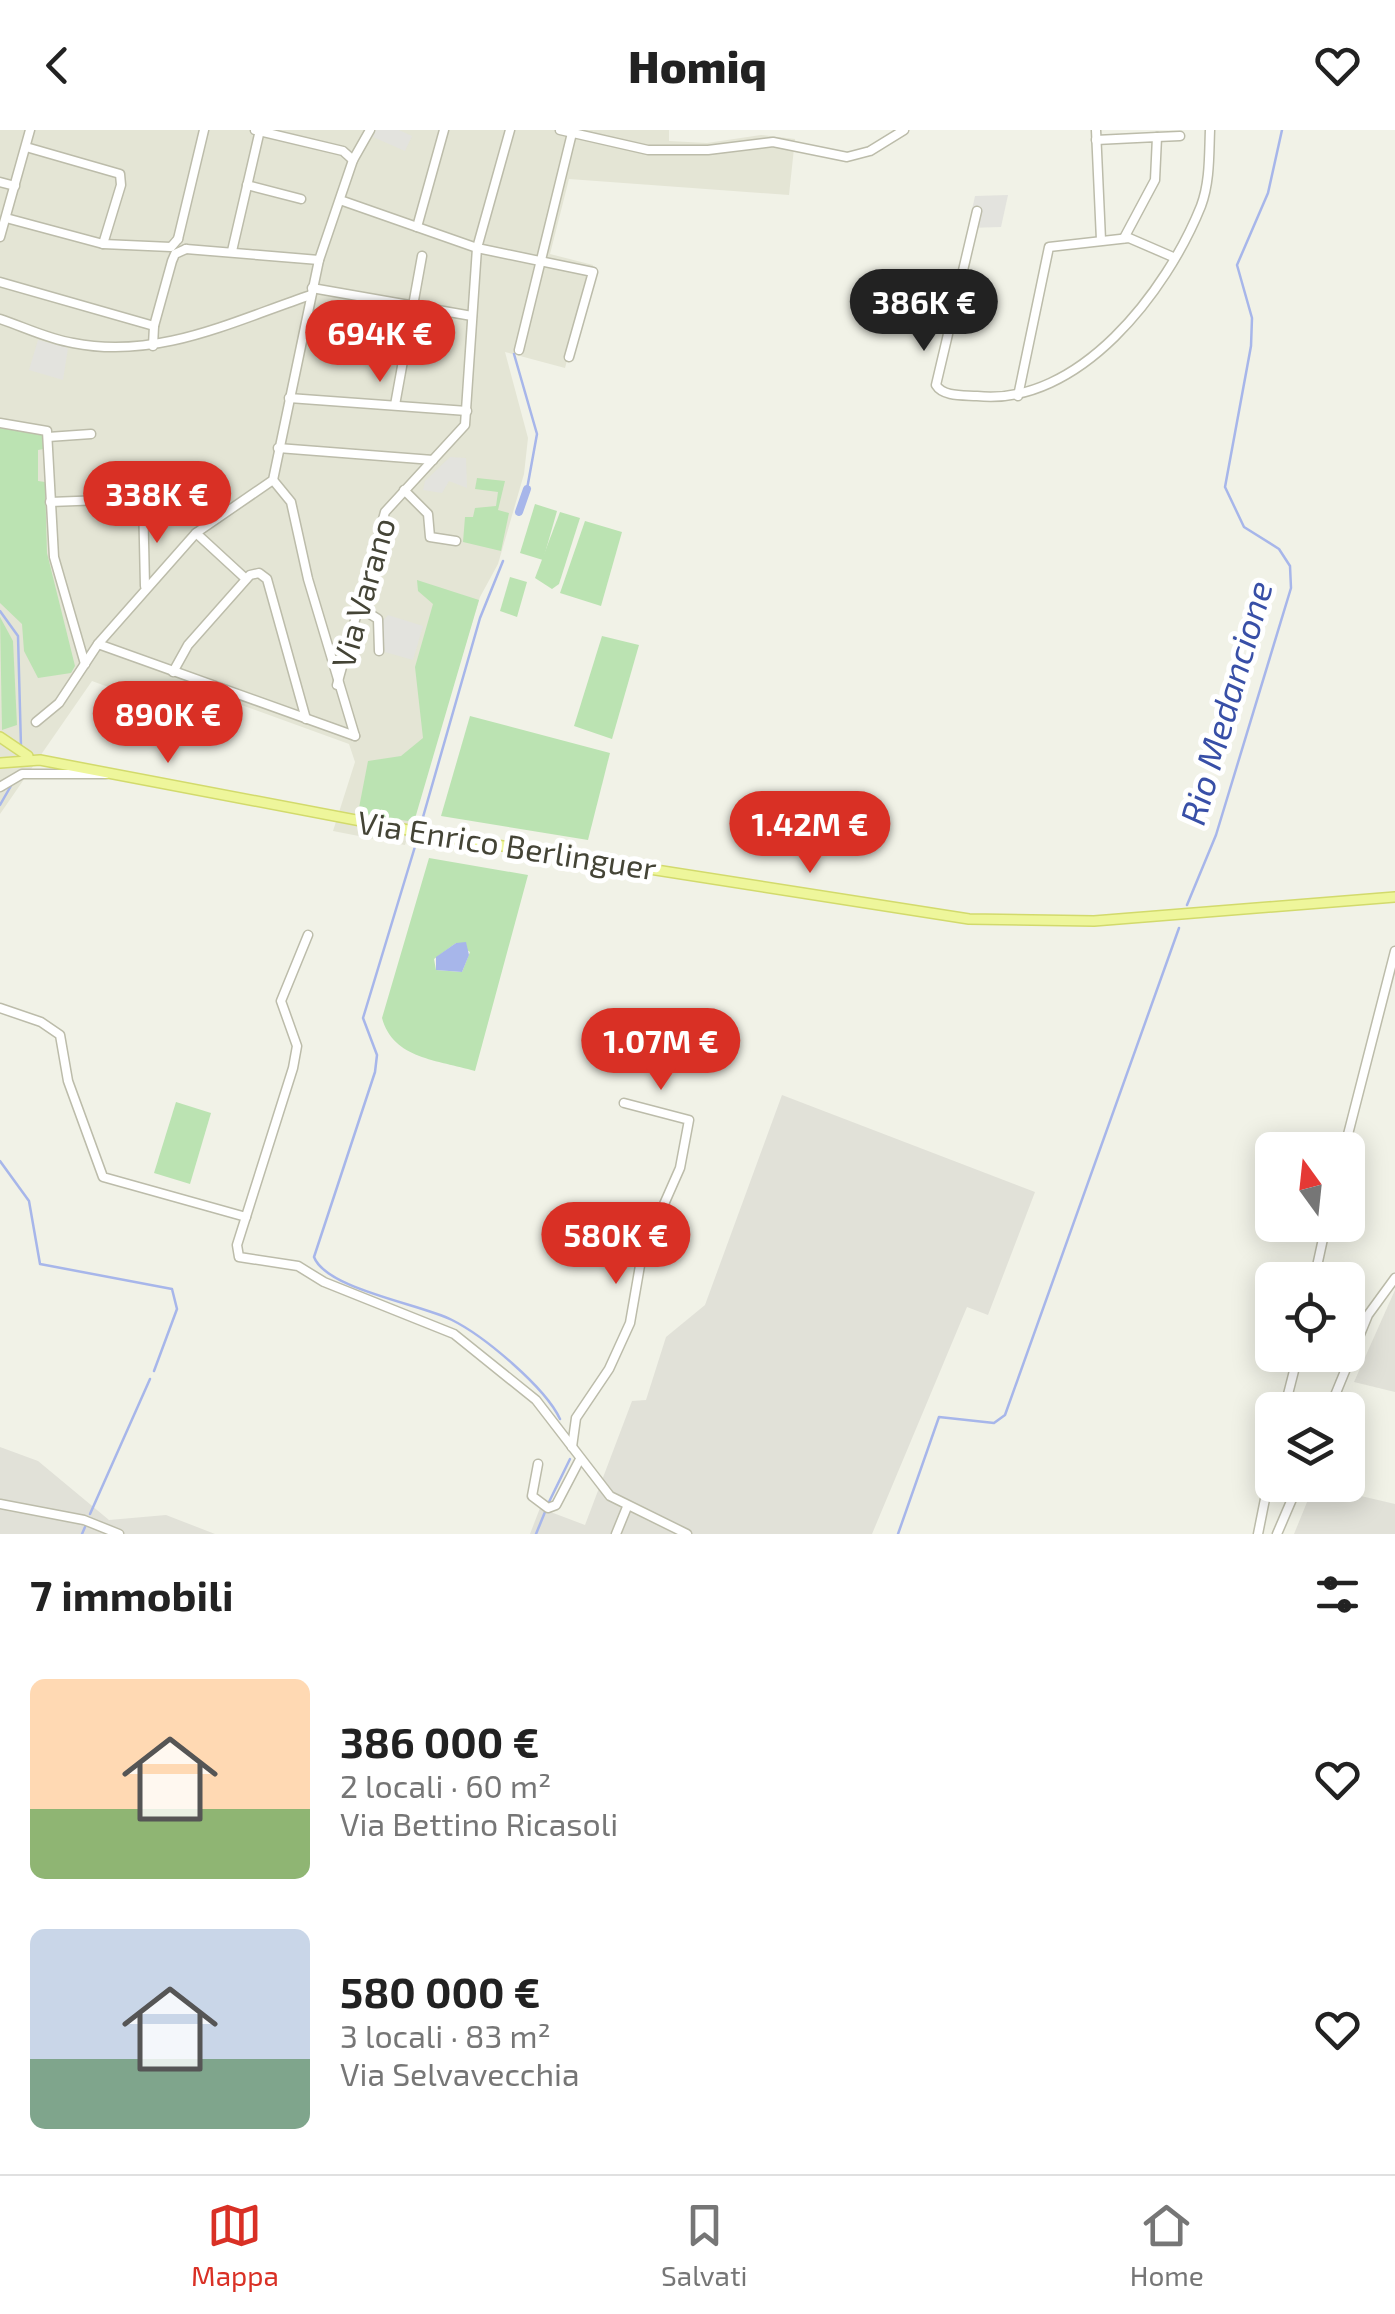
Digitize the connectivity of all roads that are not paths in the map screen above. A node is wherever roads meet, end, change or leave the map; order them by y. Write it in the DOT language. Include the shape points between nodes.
graph roads {
  1 [pos="30,130"];
  2 [pos="204,130"];
  3 [pos="258,130"];
  4 [pos="318,130"];
  5 [pos="370,130"];
  6 [pos="444,130"];
  7 [pos="510,130"];
  8 [pos="560,130"];
  9 [pos="904,130"];
  10 [pos="1210,130"];
  11 [pos="572,133"];
  12 [pos="1096,135"];
  13 [pos="1180,136"];
  14 [pos="1157,138"];
  15 [pos="314,144"];
  16 [pos="26,147"];
  17 [pos="353,160"];
  18 [pos="0,182"];
  19 [pos="248,185"];
  20 [pos="15,186"];
  21 [pos="300,199"];
  22 [pos="340,200"];
  23 [pos="977,211"];
  24 [pos="6,218"];
  25 [pos="417,227"];
  26 [pos="0,237"];
  27 [pos="178,238"];
  28 [pos="1124,238"];
  29 [pos="1101,240"];
  30 [pos="102,244"];
  31 [pos="476,248"];
  32 [pos="157,249"];
  33 [pos="186,249"];
  34 [pos="232,251"];
  35 [pos="422,256"];
  36 [pos="1173,257"];
  37 [pos="319,260"];
  38 [pos="172,261"];
  39 [pos="541,261"];
  40 [pos="0,282"];
  41 [pos="312,292"];
  42 [pos="413,305"];
  43 [pos="472,316"];
  44 [pos="0,319"];
  45 [pos="154,326"];
  46 [pos="153,346"];
  47 [pos="519,350"];
  48 [pos="569,357"];
  49 [pos="1018,396"];
  50 [pos="289,398"];
  51 [pos="394,405"];
  52 [pos="467,411"];
  53 [pos="0,422"];
  54 [pos="91,434"];
  55 [pos="48,438"];
  56 [pos="278,448"];
  57 [pos="434,460"];
  58 [pos="273,480"];
  59 [pos="404,490"];
  60 [pos="182,497"];
  61 [pos="143,498"];
  62 [pos="50,502"];
  63 [pos="196,533"];
  64 [pos="456,541"];
  65 [pos="246,579"];
  66 [pos="146,586"];
  67 [pos="359,608"];
  68 [pos="98,644"];
  69 [pos="379,652"];
  70 [pos="85,664"];
  71 [pos="173,672"];
  72 [pos="338,684"];
  73 [pos="306,719"];
  74 [pos="36,722"];
  75 [pos="0,737"];
  76 [pos="40,760"];
  77 [pos="0,763"];
  78 [pos="110,774"];
  79 [pos="0,787"];
  80 [pos="1395,897"];
  81 [pos="308,935"];
  82 [pos="1395,951"];
  83 [pos="0,1008"];
  84 [pos="624,1102"];
  85 [pos="1349,1132"];
  86 [pos="246,1217"];
  87 [pos="1395,1278"];
  88 [pos="1336,1392"];
  89 [pos="572,1451"];
  90 [pos="579,1461"];
  91 [pos="538,1464"];
  92 [pos="1264,1502"];
  93 [pos="1291,1502"];
  94 [pos="0,1504"];
  95 [pos="627,1507"];
  96 [pos="119,1534"];
  97 [pos="616,1534"];
  98 [pos="687,1534"];
  99 [pos="1258,1534"];
  100 [pos="1277,1534"];
  1 -- 16 [label="street"];
  2 -- 27 [label="street"];
  3 -- 15 [label="street"];
  3 -- 19 [label="street"];
  4 -- 15 [label="street"];
  5 -- 17 [label="street"];
  6 -- 25 [label="street"];
  7 -- 31 [label="street"];
  8 -- 11 [label="street"];
  9 -- 11 [label="street" via="847,157 784,149 648,150"];
  10 -- 36 [label="street" via="1202,204"];
  11 -- 39 [label="street"];
  12 -- 14 [label="street"];
  12 -- 29 [label="street"];
  13 -- 14 [label="street"];
  14 -- 28 [label="street" via="1155,180"];
  15 -- 17 [label="street"];
  16 -- 20 [label="street"];
  16 -- 30 [label="street" via="115,170 122,185"];
  17 -- 22 [label="street"];
  18 -- 20 [label="street"];
  19 -- 21 [label="street"];
  19 -- 34 [label="street"];
  20 -- 24 [label="street"];
  22 -- 25 [label="street"];
  22 -- 37 [label="street"];
  23 -- 49 [label="street" via="937,388"];
  24 -- 26 [label="street"];
  24 -- 30 [label="street"];
  25 -- 31 [label="street"];
  27 -- 32 [label="street" via="174,246"];
  27 -- 33 [label="street"];
  28 -- 29 [label="street"];
  28 -- 36 [label="street"];
  29 -- 49 [label="street" via="1049,247"];
  30 -- 32 [label="street"];
  31 -- 39 [label="street"];
  31 -- 43 [label="street"];
  32 -- 38 [label="street"];
  33 -- 34 [label="street"];
  33 -- 38 [label="street"];
  34 -- 37 [label="street"];
  35 -- 42 [label="street"];
  36 -- 49 [label="street" via="1112,344"];
  37 -- 41 [label="street"];
  38 -- 45 [label="street"];
  39 -- 47 [label="street"];
  39 -- 48 [label="street" via="593,272"];
  40 -- 45 [label="street"];
  41 -- 42 [label="street"];
  41 -- 46 [label="street"];
  41 -- 50 [label="street"];
  42 -- 43 [label="street"];
  42 -- 51 [label="street"];
  43 -- 52 [label="street"];
  44 -- 46 [label="street" via="76,344"];
  45 -- 46 [label="street"];
  50 -- 51 [label="street"];
  50 -- 56 [label="street"];
  51 -- 52 [label="street"];
  52 -- 57 [label="street, Via Varano" via="460,434"];
  53 -- 55 [label="street" via="42,427"];
  54 -- 55 [label="street"];
  55 -- 62 [label="street"];
  56 -- 57 [label="street"];
  56 -- 58 [label="street"];
  57 -- 59 [label="street, Via Varano"];
  58 -- 63 [label="street"];
  58 -- 72 [label="street" via="292,502"];
  59 -- 64 [label="street" via="428,514 430,537"];
  59 -- 67 [label="street, Via Varano" via="384,512"];
  60 -- 61 [label="street"];
  61 -- 62 [label="street"];
  61 -- 66 [label="street"];
  62 -- 70 [label="street" via="54,558"];
  63 -- 65 [label="street"];
  63 -- 66 [label="street"];
  65 -- 71 [label="street"];
  65 -- 73 [label="street" via="256,573 266,579"];
  66 -- 68 [label="street"];
  67 -- 69 [label="street" via="378,619"];
  67 -- 72 [label="street, Via Varano"];
  68 -- 70 [label="street"];
  68 -- 71 [label="street"];
  70 -- 74 [label="street" via="63,698"];
  71 -- 73 [label="street"];
  72 -- 73 [label="street" via="355,736"];
  75 -- 76 [label="main road, Via Enrico Berlinguer"];
  76 -- 77 [label="main road, Via Enrico Berlinguer"];
  76 -- 78 [label="main road, Via Enrico Berlinguer"];
  78 -- 79 [label="street" via="22,774"];
  78 -- 80 [label="main road, Via Enrico Berlinguer" via="445,838 937,915 1065,923"];
  81 -- 86 [label="street" via="281,1001 297,1046 294,1068"];
  82 -- 85 [label="street"];
  83 -- 86 [label="street" via="60,1035 68,1080 103,1178"];
  84 -- 89 [label="street" via="689,1120 680,1168 642,1254 630,1323 576,1418"];
  86 -- 89 [label="street" via="239,1257 298,1266 454,1334 536,1400"];
  87 -- 88 [label="street" via="1368,1315"];
  89 -- 90 [label="street"];
  90 -- 91 [label="street" via="556,1505 548,1508 532,1496"];
  90 -- 95 [label="street"];
  92 -- 99 [label="street"];
  93 -- 100 [label="street"];
  94 -- 96 [label="street" via="84,1520"];
  95 -- 97 [label="street"];
  95 -- 98 [label="street"];
}
